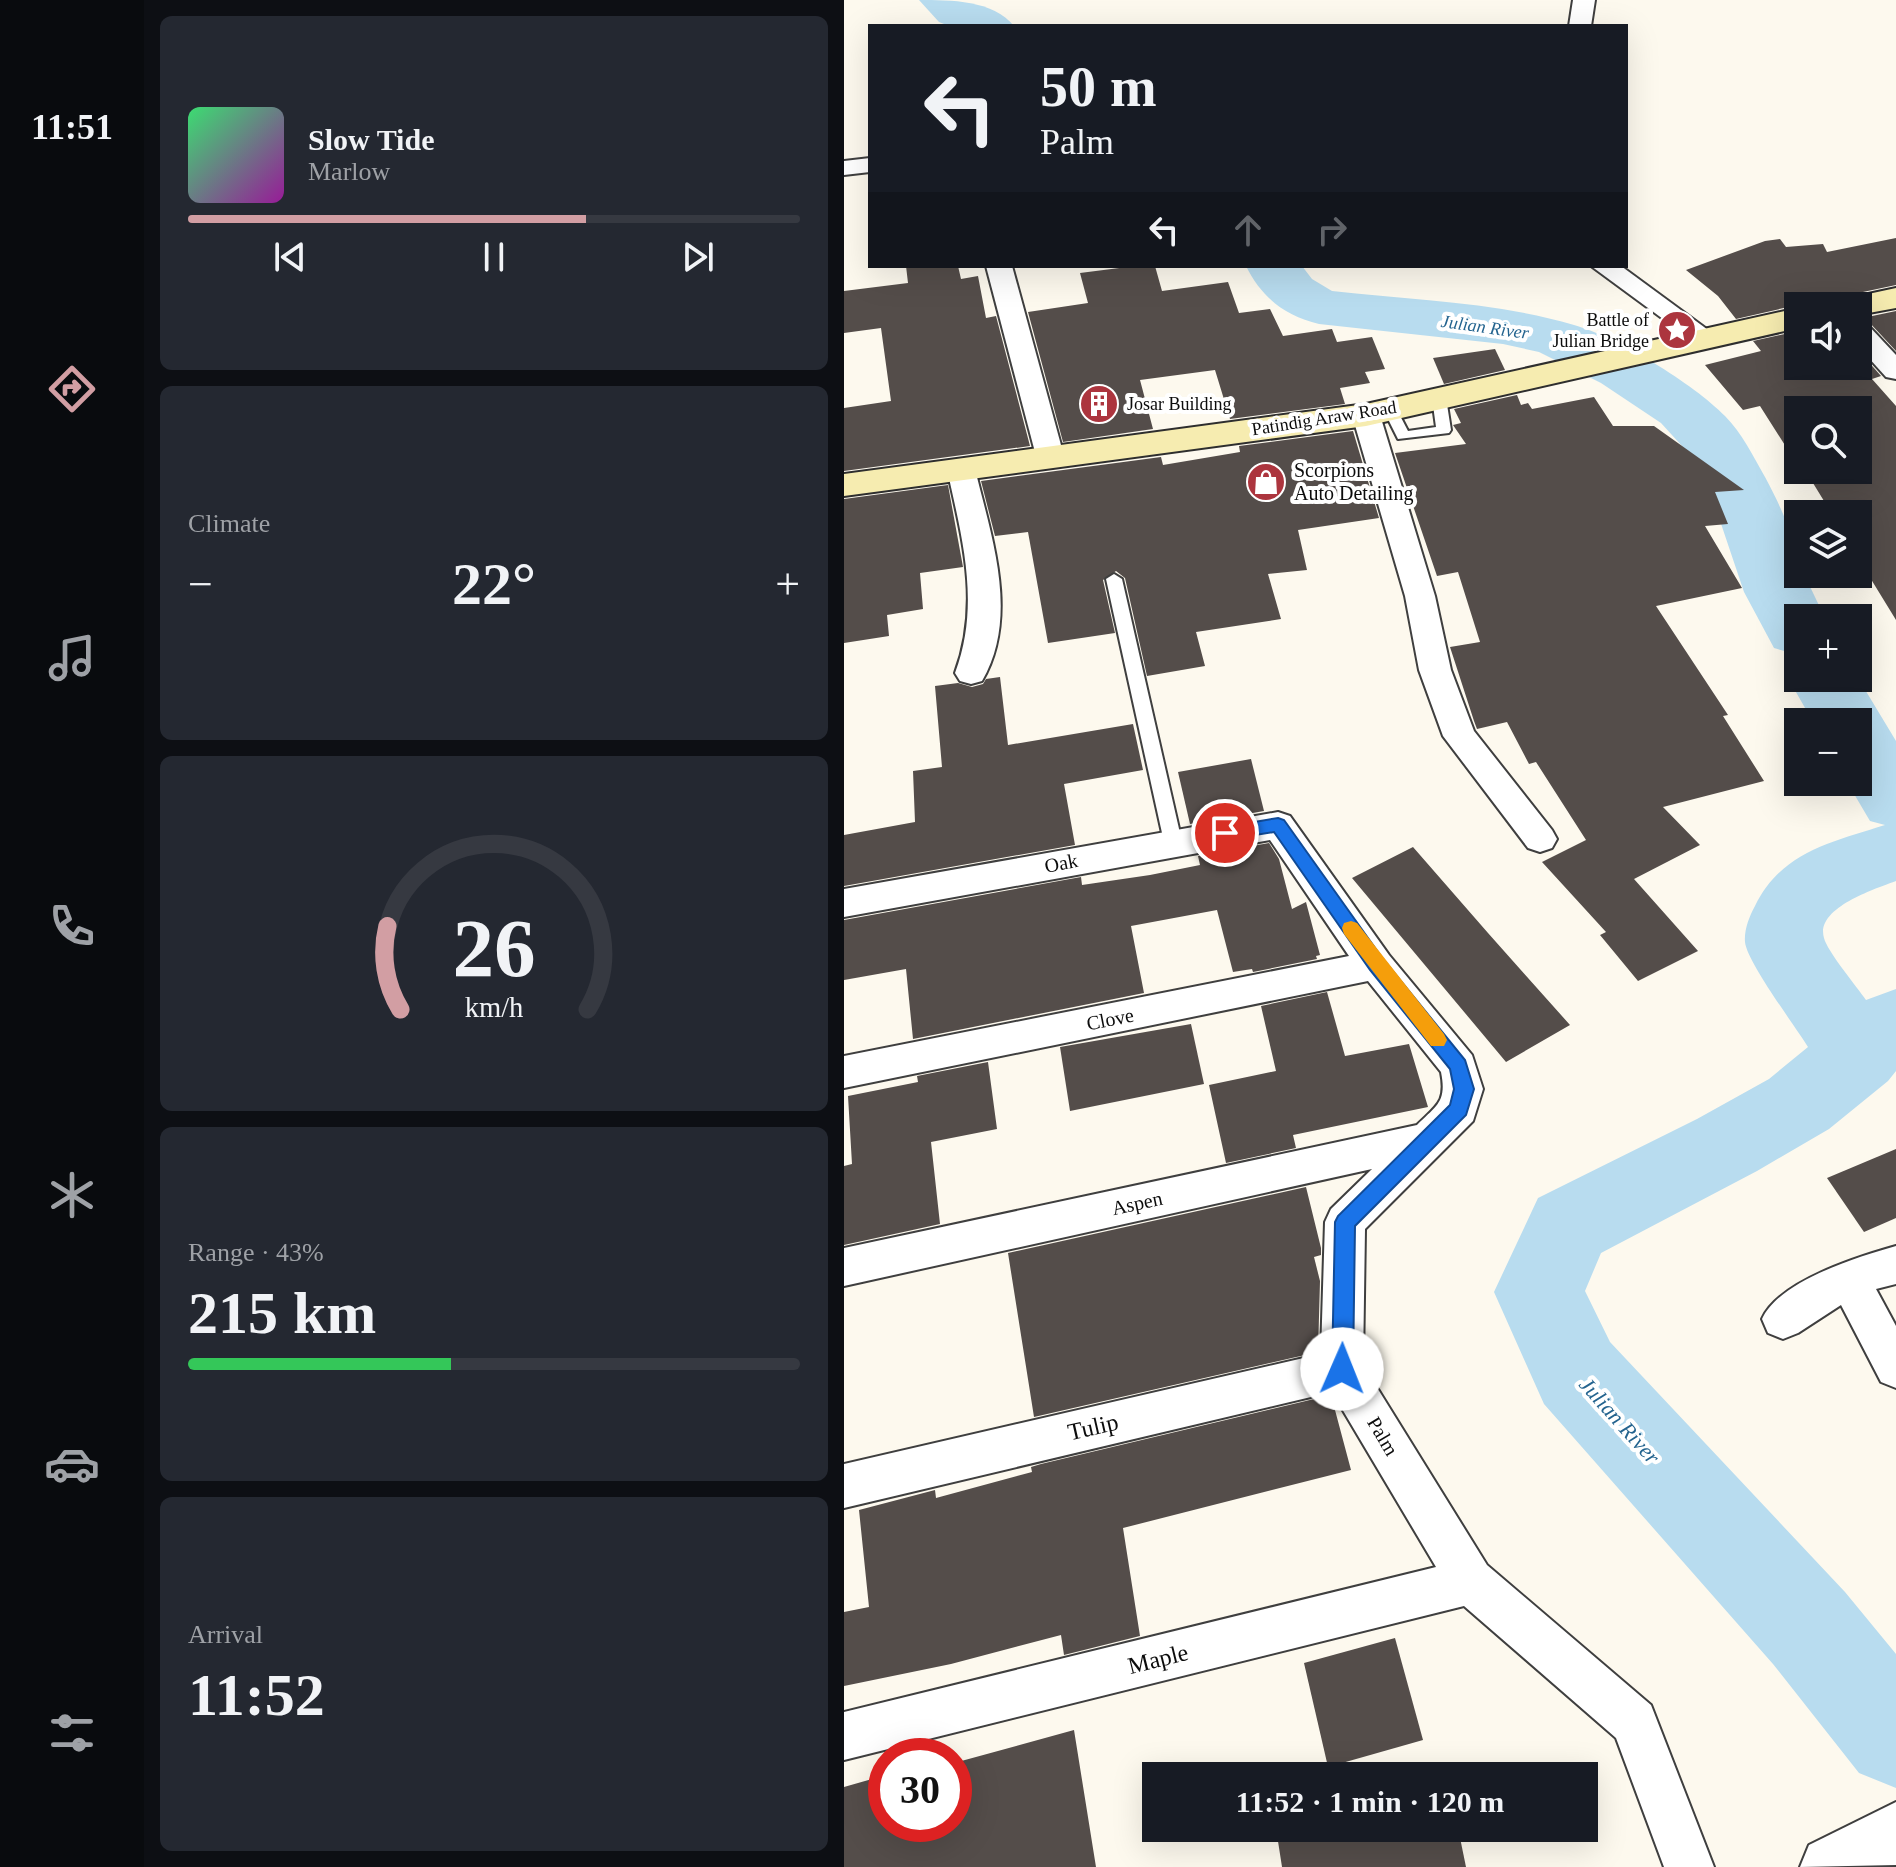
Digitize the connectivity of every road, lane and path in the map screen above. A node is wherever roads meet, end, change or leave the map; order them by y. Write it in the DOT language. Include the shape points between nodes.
graph roads {
  1 [pos="1584,0"];
  2 [pos="1580,24"];
  3 [pos="868,165"];
  4 [pos="844,168"];
  5 [pos="1000,268"];
  6 [pos="1607,268"];
  7 [pos="1896,298"];
  8 [pos="1872,303"];
  9 [pos="1784,321"];
  10 [pos="1706,338"];
  11 [pos="1872,345"];
  12 [pos="1896,371"];
  13 [pos="1378,412"];
  14 [pos="1050,456"];
  15 [pos="961,469"];
  16 [pos="844,485"];
  17 [pos="1114,579"];
  18 [pos="971,673"];
  19 [pos="1540,839"];
  20 [pos="1173,842"];
  21 [pos="844,903"];
  22 [pos="1376,965"];
  23 [pos="844,1072"];
  24 [pos="1430,1139"];
  25 [pos="1896,1265"];
  26 [pos="844,1267"];
  27 [pos="1848,1278"];
  28 [pos="1783,1319"];
  29 [pos="1896,1368"];
  30 [pos="1342,1369"];
  31 [pos="844,1486"];
  32 [pos="1471,1581"];
  33 [pos="844,1736"];
  34 [pos="1689,1867"];
  1 -- 2 [label="street"];
  3 -- 4 [label="street"];
  5 -- 14 [label="street"];
  6 -- 10 [label="street"];
  7 -- 8 [label="main road"];
  9 -- 10 [label="main road, Patindig Araw Road"];
  10 -- 13 [label="main road, Patindig Araw Road"];
  11 -- 12 [label="street"];
  13 -- 14 [label="main road, Patindig Araw Road"];
  13 -- 19 [label="street" via="1435,670 1459,736"];
  14 -- 15 [label="main road, Patindig Araw Road"];
  15 -- 16 [label="main road, Patindig Araw Road"];
  15 -- 18 [label="street" via="985,578 983,648"];
  17 -- 20 [label="lane"];
  20 -- 21 [label="street, Oak"];
  20 -- 22 [label="street, Oak" via="1278,825"];
  22 -- 23 [label="street, Clove"];
  22 -- 24 [label="street" via="1459,1066 1464,1089 1459,1109"];
  24 -- 26 [label="street, Aspen"];
  24 -- 30 [label="street" via="1345,1222"];
  25 -- 27 [label="street"];
  27 -- 28 [label="street"];
  27 -- 29 [label="street"];
  30 -- 31 [label="street, Tulip"];
  30 -- 32 [label="street, Palm"];
  32 -- 33 [label="street, Maple"];
  32 -- 34 [label="street, Palm" via="1634,1722"];
}
